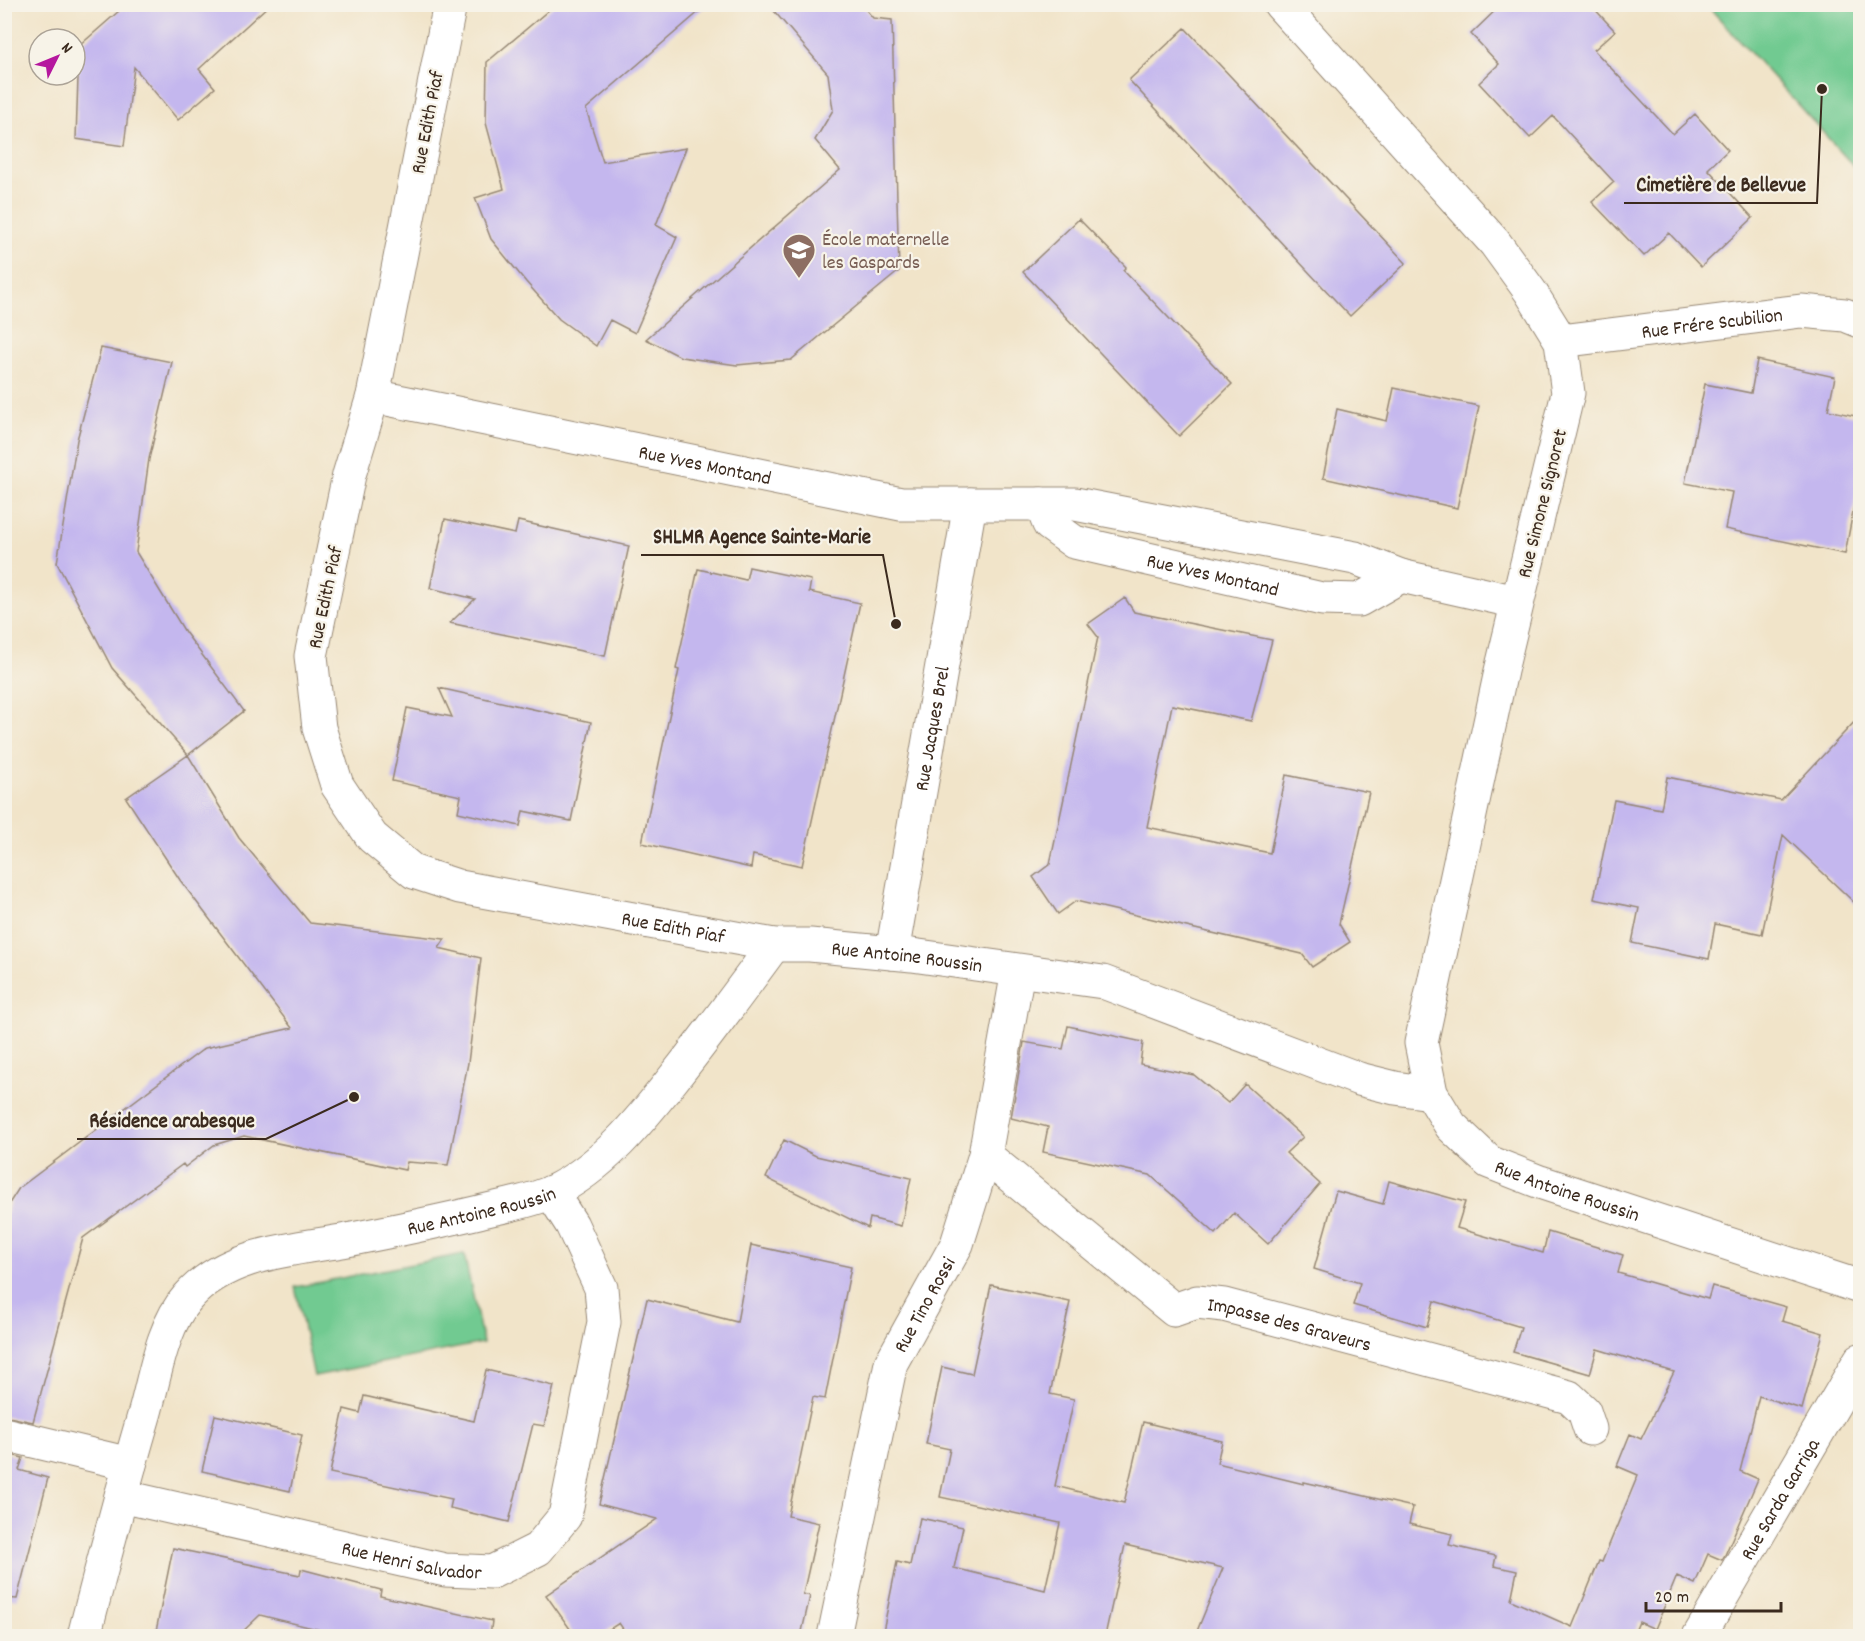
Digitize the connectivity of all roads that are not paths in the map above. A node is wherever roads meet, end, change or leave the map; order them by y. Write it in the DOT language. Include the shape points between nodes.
graph roads {
  1 [pos="450,4"];
  2 [pos="1280,4"];
  3 [pos="1860,321"];
  4 [pos="1561,341"];
  5 [pos="373,396"];
  6 [pos="970,504"];
  7 [pos="1041,504"];
  8 [pos="1401,576"];
  9 [pos="1517,602"];
  10 [pos="774,945"];
  11 [pos="892,953"];
  12 [pos="1018,971"];
  13 [pos="1431,1093"];
  14 [pos="985,1155"];
  15 [pos="551,1192"];
  16 [pos="1860,1287"];
  17 [pos="1860,1360"];
  18 [pos="1590,1430"];
  19 [pos="4,1434"];
  20 [pos="130,1464"];
  21 [pos="121,1496"];
  22 [pos="84,1636"];
  23 [pos="834,1636"];
  24 [pos="1699,1636"];
  1 -- 5 [label="street, Rue Edith Piaf"];
  2 -- 4 [label="street, Rue Simone Signoret" via="1495,243"];
  3 -- 4 [label="street, Rue Frére Scubilion" via="1845,315 1801,310"];
  4 -- 9 [label="street, Rue Simone Signoret" via="1568,393"];
  5 -- 6 [label="street, Rue Yves Montand" via="901,504"];
  5 -- 10 [label="street, Rue Edith Piaf" via="349,475 311,656 319,728 337,786 372,837 414,872 460,887"];
  6 -- 7 [label="street, Rue Yves Montand"];
  6 -- 11 [label="street, Rue Jacques Brel"];
  7 -- 8 [label="street, Rue Yves Montand" via="1075,504 1355,558"];
  7 -- 8 [label="street, Rue Yves Montand" via="1049,525 1074,542 1322,600 1359,600"];
  8 -- 9 [label="street, Rue Yves Montand"];
  9 -- 13 [label="street, Rue Simone Signoret" via="1421,1043"];
  10 -- 11 [label="street, Rue Antoine Roussin"];
  10 -- 15 [label="street, Rue Antoine Roussin" via="704,1041 630,1132 603,1157"];
  11 -- 12 [label="street, Rue Antoine Roussin"];
  12 -- 13 [label="street, Rue Antoine Roussin" via="1103,982 1359,1079"];
  12 -- 14 [label="street, Rue Tino Rossi"];
  13 -- 16 [label="street, Rue Antoine Roussin" via="1451,1126 1489,1162"];
  14 -- 18 [label="street, Impasse des Graveurs" via="1174,1310 1197,1302 1224,1305 1569,1397 1584,1411"];
  14 -- 23 [label="street, Rue Tino Rossi" via="957,1244 891,1363"];
  15 -- 20 [label="street, Rue Antoine Roussin" via="407,1229 276,1252 240,1261 211,1277 187,1298 169,1326"];
  15 -- 21 [label="street, Rue Henri Salvador" via="572,1225 601,1288 604,1322 565,1516 538,1549 492,1572 445,1570"];
  17 -- 24 [label="street, Rue Sarda Garriga"];
  19 -- 20 [label="street"];
  20 -- 21 [label="street, Rue Antoine Roussin"];
  21 -- 22 [label="street, Rue Antoine Roussin"];
}
